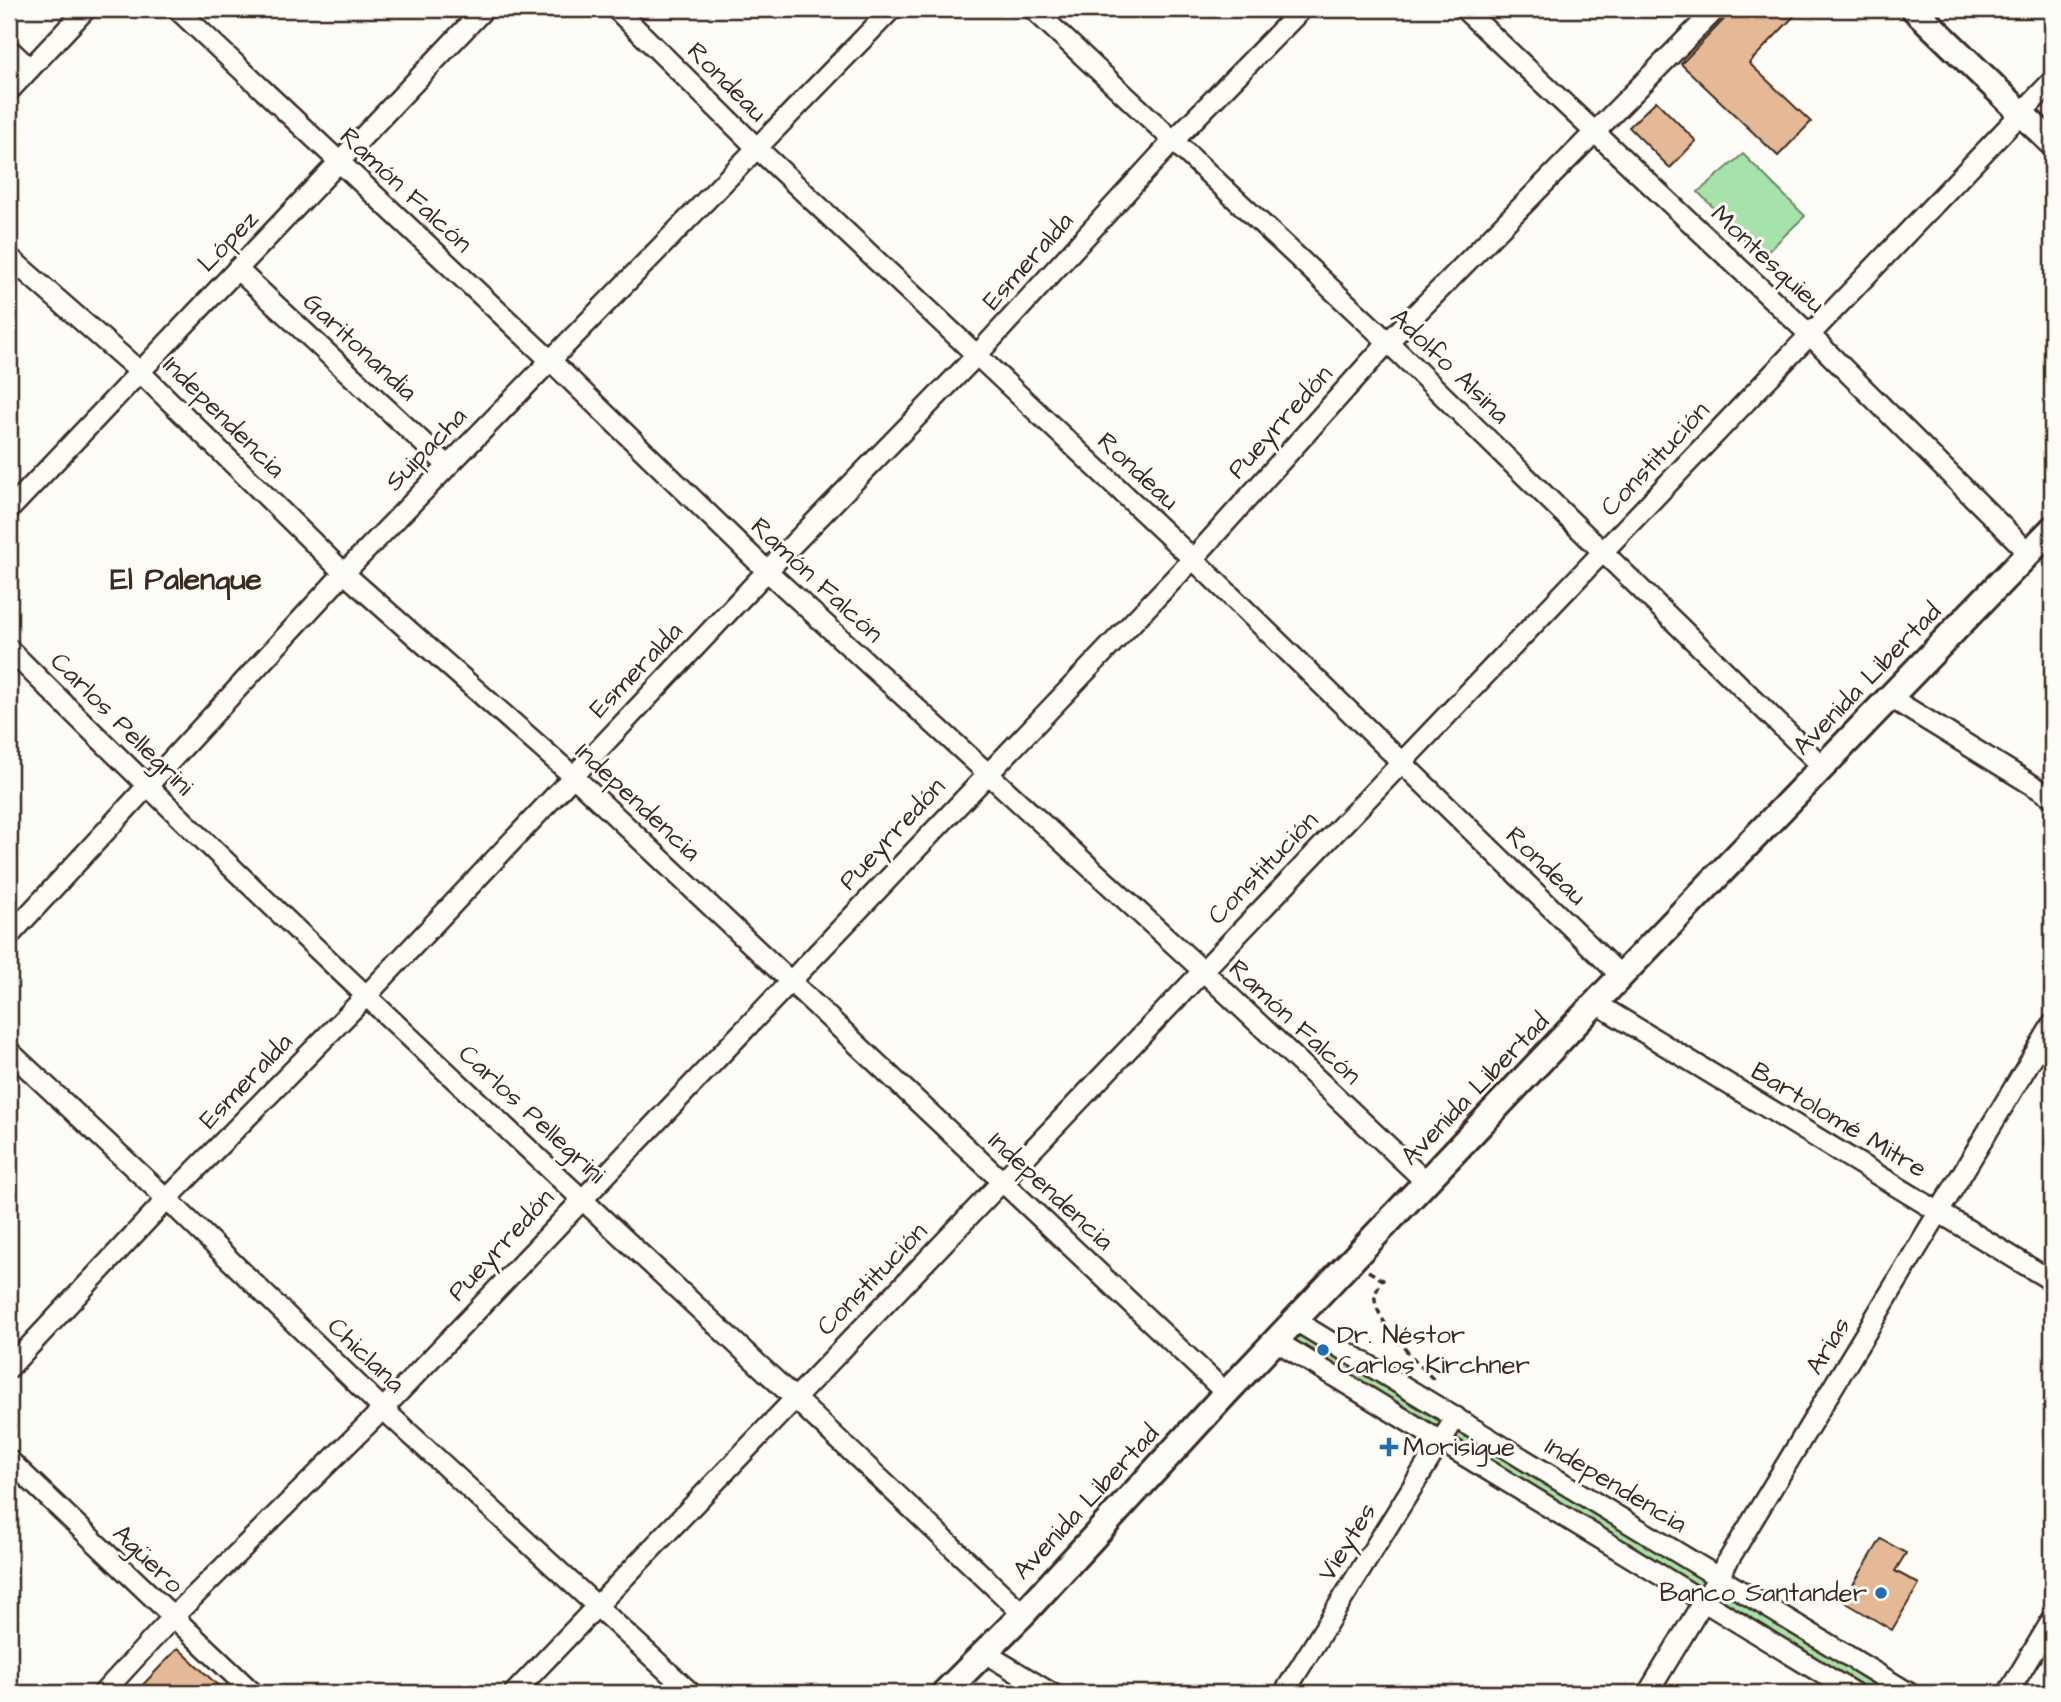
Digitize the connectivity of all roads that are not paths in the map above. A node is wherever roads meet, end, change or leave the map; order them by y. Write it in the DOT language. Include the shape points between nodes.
graph roads {
  1 [pos="86,9"];
  2 [pos="177,9"];
  3 [pos="484,9"];
  4 [pos="616,9"];
  5 [pos="892,9"];
  6 [pos="1033,9"];
  7 [pos="1302,9"];
  8 [pos="1464,9"];
  9 [pos="1716,9"];
  10 [pos="1914,9"];
  11 [pos="9,49"];
  12 [pos="30,69"];
  13 [pos="2052,81"];
  14 [pos="9,91"];
  15 [pos="2022,113"];
  16 [pos="1595,132"];
  17 [pos="1172,141"];
  18 [pos="2052,143"];
  19 [pos="758,149"];
  20 [pos="339,164"];
  21 [pos="9,257"];
  22 [pos="237,269"];
  23 [pos="1809,334"];
  24 [pos="1388,342"];
  25 [pos="977,355"];
  26 [pos="551,361"];
  27 [pos="138,370"];
  28 [pos="447,465"];
  29 [pos="9,510"];
  30 [pos="2052,529"];
  31 [pos="1604,551"];
  32 [pos="2029,554"];
  33 [pos="1192,559"];
  34 [pos="767,571"];
  35 [pos="344,573"];
  36 [pos="9,649"];
  37 [pos="1891,698"];
  38 [pos="1401,761"];
  39 [pos="1824,768"];
  40 [pos="987,772"];
  41 [pos="572,775"];
  42 [pos="145,785"];
  43 [pos="2052,797"];
  44 [pos="9,936"];
  45 [pos="1202,970"];
  46 [pos="1621,976"];
  47 [pos="789,981"];
  48 [pos="366,996"];
  49 [pos="1597,1004"];
  50 [pos="2052,1025"];
  51 [pos="9,1051"];
  52 [pos="1002,1181"];
  53 [pos="1427,1183"];
  54 [pos="582,1197"];
  55 [pos="167,1199"];
  56 [pos="1939,1212"];
  57 [pos="2052,1281"];
  58 [pos="1296,1321"];
  59 [pos="1276,1341"];
  60 [pos="9,1368"];
  61 [pos="1226,1393"];
  62 [pos="795,1397"];
  63 [pos="383,1409"];
  64 [pos="1455,1418"];
  65 [pos="1440,1442"];
  66 [pos="9,1460"];
  67 [pos="1719,1578"];
  68 [pos="1704,1602"];
  69 [pos="597,1604"];
  70 [pos="1023,1614"];
  71 [pos="172,1618"];
  72 [pos="2052,1620"];
  73 [pos="985,1653"];
  74 [pos="103,1693"];
  75 [pos="253,1693"];
  76 [pos="514,1693"];
  77 [pos="691,1693"];
  78 [pos="944,1693"];
  79 [pos="1051,1693"];
  80 [pos="1284,1693"];
  81 [pos="1648,1693"];
  82 [pos="1854,1693"];
  83 [pos="1909,1693"];
  84 [pos="2008,1693"];
  1 -- 12 [label="street"];
  2 -- 20 [label="street, Ramón Falcón"];
  3 -- 20 [label="street, López"];
  4 -- 19 [label="street, Rondeau"];
  5 -- 19 [label="street, Suipacha"];
  6 -- 17 [label="street, Adolfo Alsina"];
  7 -- 17 [label="street, Esmeralda"];
  8 -- 16 [label="street, Montesquieu"];
  9 -- 16 [label="street, Pueyrredón"];
  10 -- 15 [label="main road"];
  11 -- 12 [label="street"];
  12 -- 14 [label="street"];
  13 -- 15 [label="street, Constitución"];
  15 -- 18 [label="main road"];
  15 -- 23 [label="street, Constitución"];
  16 -- 23 [label="street, Montesquieu"];
  16 -- 24 [label="street, Pueyrredón"];
  17 -- 24 [label="street, Adolfo Alsina"];
  17 -- 25 [label="street, Esmeralda"];
  19 -- 25 [label="street, Rondeau"];
  19 -- 26 [label="street, Suipacha"];
  20 -- 22 [label="street, López"];
  20 -- 26 [label="street, Ramón Falcón"];
  21 -- 27 [label="street, Independencia"];
  22 -- 27 [label="street, López"];
  22 -- 28 [label="street, Garitonandia"];
  23 -- 31 [label="street, Constitución"];
  23 -- 32 [label="street, Montesquieu"];
  24 -- 31 [label="street, Adolfo Alsina"];
  24 -- 33 [label="street, Pueyrredón"];
  25 -- 33 [label="street, Rondeau"];
  25 -- 34 [label="street, Esmeralda"];
  26 -- 28 [label="street, Suipacha"];
  26 -- 34 [label="street, Ramón Falcón"];
  27 -- 29 [label="street, López"];
  27 -- 35 [label="street, Independencia"];
  28 -- 35 [label="street, Suipacha"];
  30 -- 32 [label="main road, Avenida Libertad"];
  31 -- 38 [label="street, Constitución"];
  31 -- 39 [label="street, Adolfo Alsina"];
  32 -- 37 [label="main road, Avenida Libertad"];
  33 -- 38 [label="street, Rondeau"];
  33 -- 40 [label="street, Pueyrredón"];
  34 -- 40 [label="street, Ramón Falcón"];
  34 -- 41 [label="street, Esmeralda"];
  35 -- 41 [label="street, Independencia"];
  35 -- 42 [label="street, Suipacha"];
  36 -- 42 [label="street, Carlos Pellegrini"];
  37 -- 39 [label="main road, Avenida Libertad"];
  37 -- 43 [label="street"];
  38 -- 45 [label="street, Constitución"];
  38 -- 46 [label="street, Rondeau"];
  39 -- 46 [label="main road, Avenida Libertad"];
  40 -- 45 [label="street, Ramón Falcón"];
  40 -- 47 [label="street, Pueyrredón"];
  41 -- 47 [label="street, Independencia"];
  41 -- 48 [label="street, Esmeralda"];
  42 -- 44 [label="street, Suipacha"];
  42 -- 48 [label="street, Carlos Pellegrini"];
  45 -- 52 [label="street, Constitución"];
  45 -- 53 [label="street, Ramón Falcón"];
  46 -- 49 [label="main road, Avenida Libertad"];
  47 -- 52 [label="street, Independencia"];
  47 -- 54 [label="street, Pueyrredón"];
  48 -- 54 [label="street, Carlos Pellegrini"];
  48 -- 55 [label="street, Esmeralda"];
  49 -- 53 [label="main road, Avenida Libertad"];
  49 -- 56 [label="street, Bartolomé Mitre"];
  50 -- 56 [label="street, Arias"];
  51 -- 55 [label="street, Chiclana"];
  52 -- 61 [label="street, Independencia"];
  52 -- 62 [label="street, Constitución"];
  53 -- 58 [label="main road, Avenida Libertad"];
  54 -- 62 [label="street, Carlos Pellegrini"];
  54 -- 63 [label="street, Pueyrredón"];
  55 -- 60 [label="street, Esmeralda"];
  55 -- 63 [label="street, Chiclana"];
  56 -- 57 [label="street, Bartolomé Mitre"];
  56 -- 67 [label="street, Arias"];
  58 -- 59 [label="main road, Avenida Libertad"];
  58 -- 64 [label="street, Independencia"];
  59 -- 61 [label="main road, Avenida Libertad"];
  59 -- 65 [label="street, Independencia"];
  61 -- 70 [label="main road, Avenida Libertad"];
  62 -- 69 [label="street, Constitución"];
  62 -- 70 [label="street, Carlos Pellegrini"];
  63 -- 69 [label="street, Chiclana"];
  63 -- 71 [label="street, Pueyrredón"];
  64 -- 65 [label="street, Vieytes"];
  64 -- 67 [label="street, Independencia"];
  65 -- 68 [label="street, Independencia"];
  65 -- 80 [label="street, Vieytes"];
  66 -- 71 [label="street, Agüero"];
  67 -- 68 [label="street, Arias"];
  67 -- 83 [label="street, Independencia"];
  68 -- 81 [label="street, Arias"];
  68 -- 82 [label="street, Independencia"];
  69 -- 76 [label="street, Constitución"];
  69 -- 77 [label="street, Chiclana"];
  70 -- 73 [label="main road, Avenida Libertad"];
  71 -- 74 [label="street, Pueyrredón"];
  71 -- 75 [label="street, Agüero"];
  72 -- 84 [label="street"];
  73 -- 78 [label="main road, Avenida Libertad"];
  73 -- 79 [label="street"];
}
